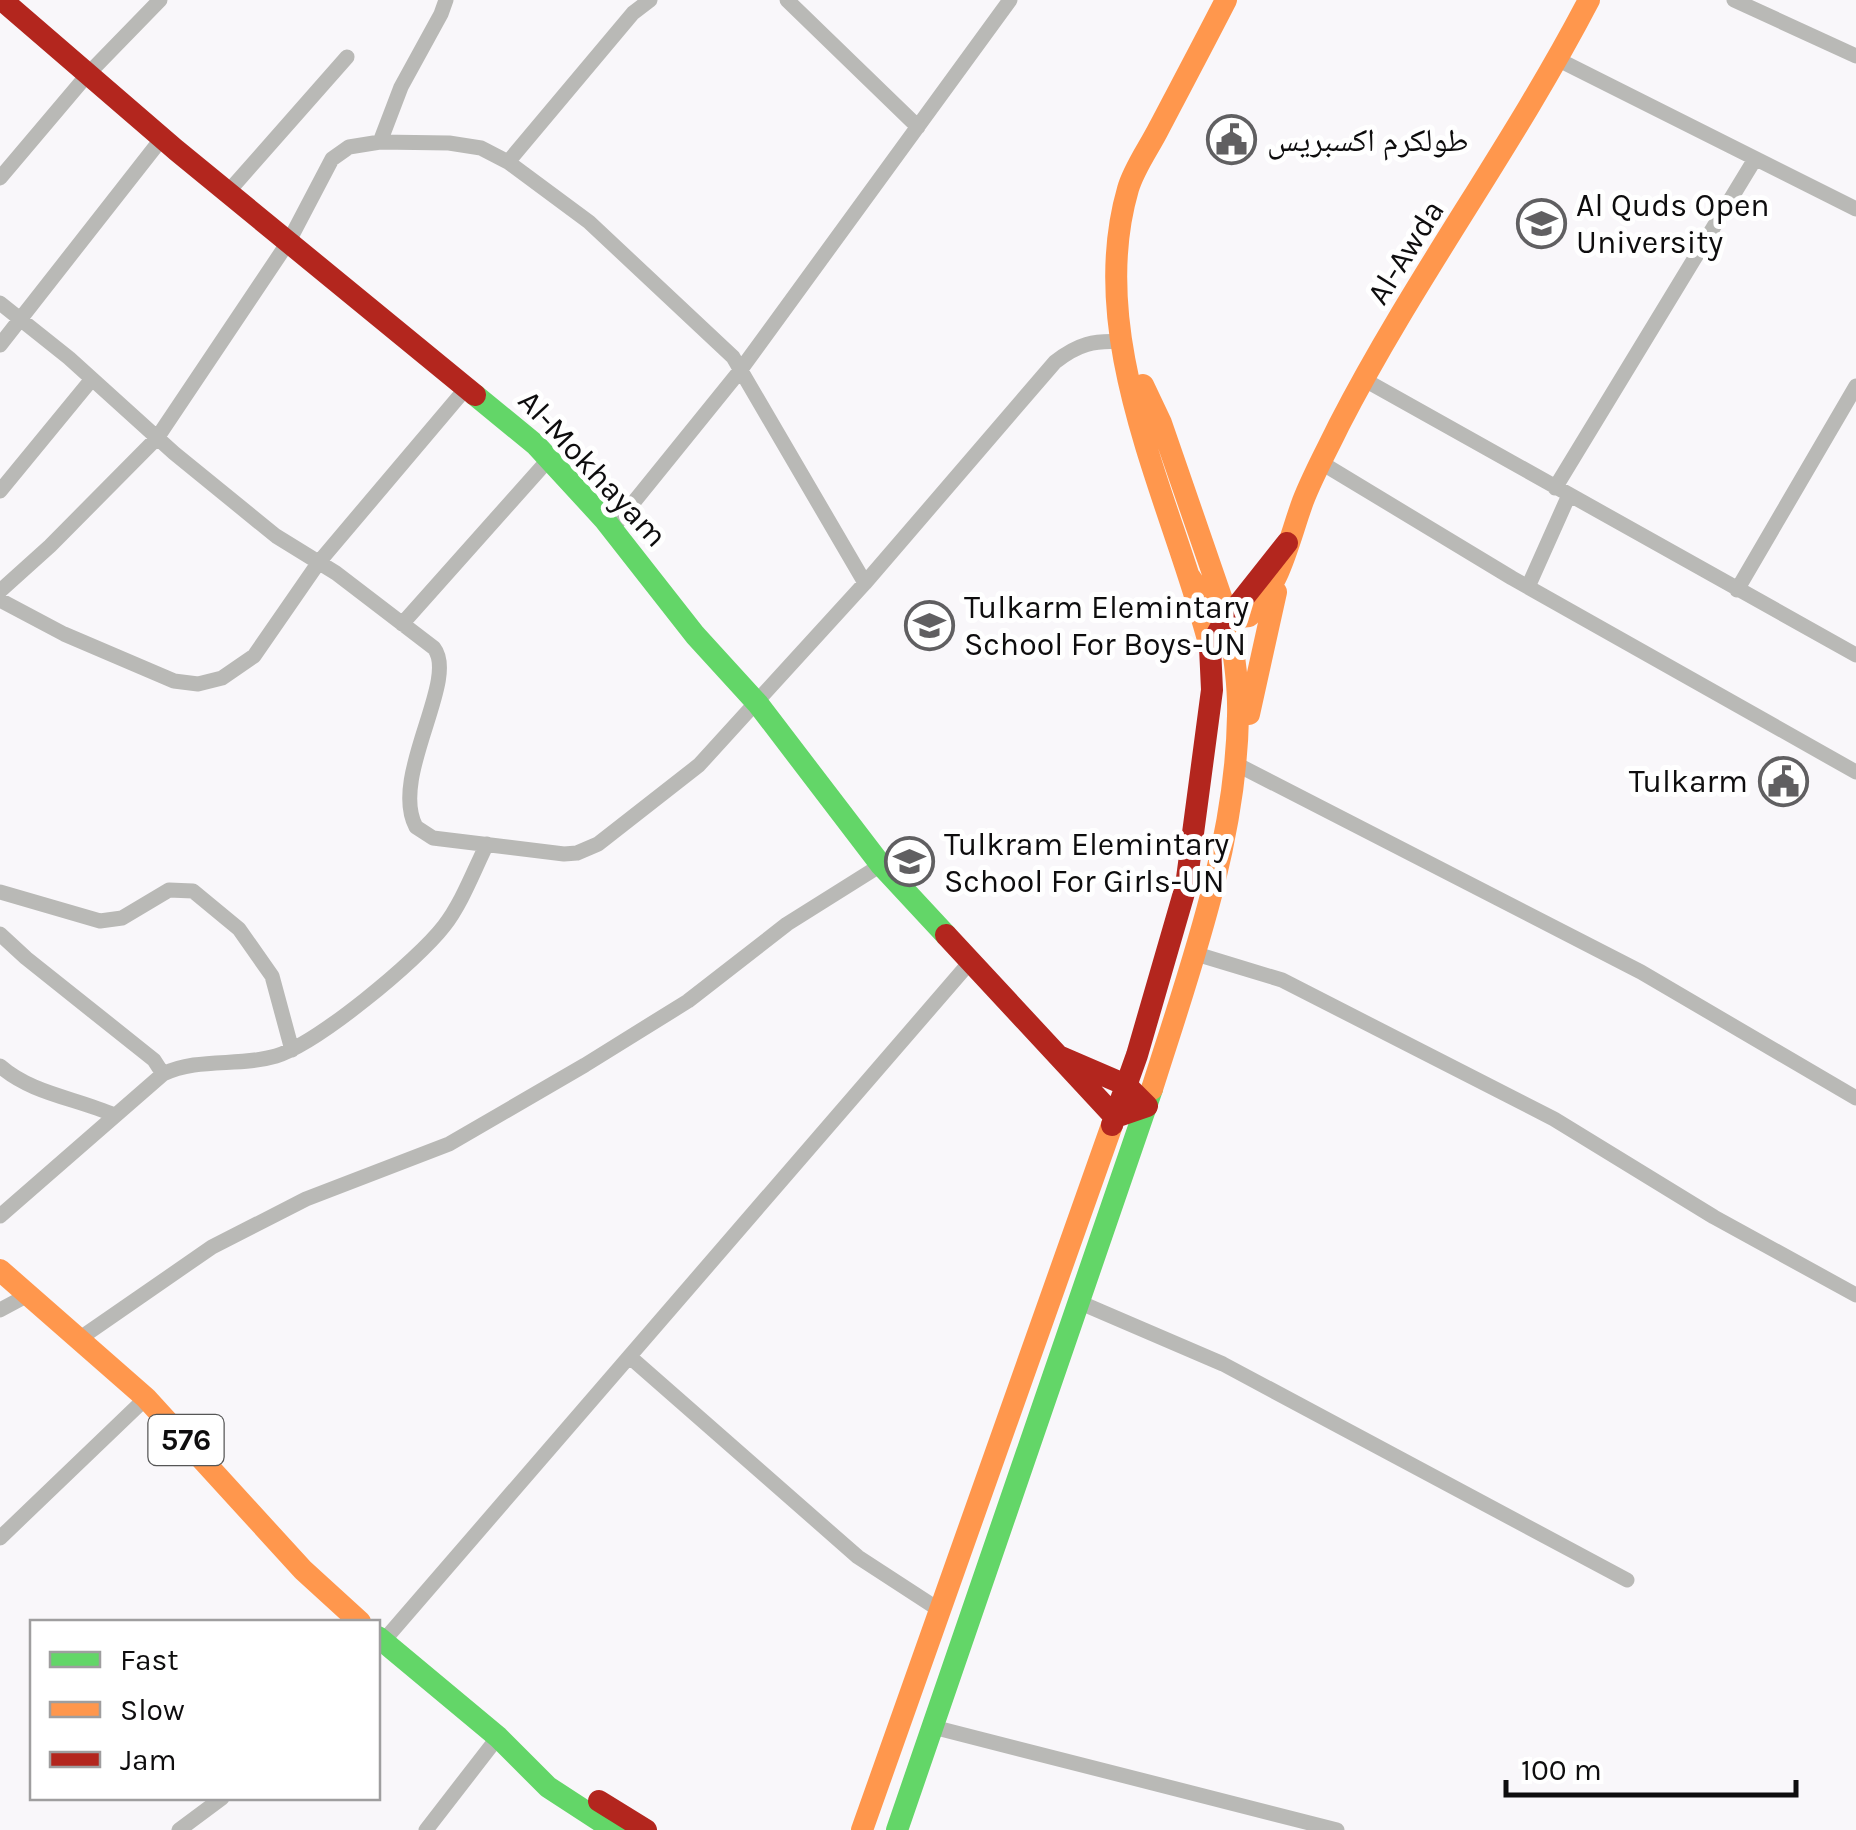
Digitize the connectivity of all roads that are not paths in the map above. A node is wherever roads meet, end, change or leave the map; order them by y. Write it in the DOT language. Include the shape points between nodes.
graph roads {
  1 [pos="160,0"];
  2 [pos="446,0"];
  3 [pos="650,0"];
  4 [pos="787,0"];
  5 [pos="1010,0"];
  6 [pos="1226,0"];
  7 [pos="1589,0"];
  8 [pos="1734,0"];
  9 [pos="16,4"];
  10 [pos="1856,56"];
  11 [pos="346,57"];
  12 [pos="1559,60"];
  13 [pos="88,74"];
  14 [pos="918,127"];
  15 [pos="163,137"];
  16 [pos="380,142"];
  17 [pos="1756,159"];
  18 [pos="508,162"];
  19 [pos="0,178"];
  20 [pos="228,192"];
  21 [pos="1856,209"];
  22 [pos="288,242"];
  23 [pos="0,304"];
  24 [pos="19,319"];
  25 [pos="1122,342"];
  26 [pos="0,345"];
  27 [pos="736,364"];
  28 [pos="92,379"];
  29 [pos="1363,379"];
  30 [pos="1856,386"];
  31 [pos="467,387"];
  32 [pos="1851,404"];
  33 [pos="157,438"];
  34 [pos="549,459"];
  35 [pos="1320,462"];
  36 [pos="0,490"];
  37 [pos="1562,492"];
  38 [pos="612,529"];
  39 [pos="1287,543"];
  40 [pos="319,562"];
  41 [pos="1189,576"];
  42 [pos="865,584"];
  43 [pos="1528,587"];
  44 [pos="1737,590"];
  45 [pos="0,591"];
  46 [pos="0,600"];
  47 [pos="1228,618"];
  48 [pos="402,624"];
  49 [pos="1210,647"];
  50 [pos="1856,655"];
  51 [pos="758,704"];
  52 [pos="1238,765"];
  53 [pos="1856,772"];
  54 [pos="487,844"];
  55 [pos="881,864"];
  56 [pos="0,892"];
  57 [pos="0,934"];
  58 [pos="1193,952"];
  59 [pos="972,962"];
  60 [pos="292,1050"];
  61 [pos="1061,1057"];
  62 [pos="0,1066"];
  63 [pos="163,1074"];
  64 [pos="1126,1085"];
  65 [pos="1856,1098"];
  66 [pos="1147,1106"];
  67 [pos="114,1115"];
  68 [pos="1114,1117"];
  69 [pos="0,1216"];
  70 [pos="0,1270"];
  71 [pos="28,1295"];
  72 [pos="1856,1295"];
  73 [pos="1081,1303"];
  74 [pos="0,1310"];
  75 [pos="79,1339"];
  76 [pos="630,1356"];
  77 [pos="146,1398"];
  78 [pos="0,1538"];
  79 [pos="1627,1580"];
  80 [pos="940,1612"];
  81 [pos="358,1620"];
  82 [pos="380,1641"];
  83 [pos="380,1643"];
  84 [pos="933,1727"];
  85 [pos="498,1738"];
  86 [pos="219,1800"];
  87 [pos="179,1830"];
  88 [pos="426,1830"];
  89 [pos="614,1830"];
  90 [pos="646,1830"];
  91 [pos="862,1830"];
  92 [pos="897,1830"];
  93 [pos="1337,1830"];
  1 -- 13 [label="street"];
  2 -- 16 [label="street"];
  3 -- 18 [label="street"];
  4 -- 14 [label="street"];
  5 -- 14 [label="street"];
  6 -- 25 [label="main road" via="1120,212 1113,276"];
  7 -- 12 [label="main road, Al-Awda"];
  8 -- 10 [label="street"];
  9 -- 13 [label="main road, Al-Mokhayam"];
  11 -- 20 [label="street"];
  12 -- 17 [label="street"];
  12 -- 29 [label="main road, Al-Awda"];
  13 -- 15 [label="main road, Al-Mokhayam"];
  13 -- 19 [label="street"];
  14 -- 27 [label="street" via="752,355"];
  15 -- 20 [label="main road, Al-Mokhayam"];
  15 -- 24 [label="street"];
  16 -- 18 [label="street" via="466,144"];
  16 -- 22 [label="street" via="349,146 332,159"];
  17 -- 21 [label="street"];
  17 -- 37 [label="street"];
  18 -- 27 [label="street" via="589,222"];
  20 -- 22 [label="main road, Al-Mokhayam"];
  22 -- 31 [label="main road, Al-Mokhayam"];
  22 -- 33 [label="street"];
  23 -- 24 [label="street"];
  24 -- 26 [label="street"];
  24 -- 28 [label="street"];
  25 -- 41 [label="main road"];
  25 -- 42 [label="street" via="1082,344 1056,362"];
  25 -- 47 [label="main road" via="1161,423"];
  27 -- 38 [label="street"];
  27 -- 42 [label="street"];
  28 -- 33 [label="street"];
  28 -- 36 [label="street"];
  29 -- 35 [label="main road, Al-Awda"];
  29 -- 37 [label="street"];
  30 -- 32 [label="street"];
  31 -- 34 [label="main road, Al-Mokhayam"];
  31 -- 40 [label="street"];
  32 -- 44 [label="street"];
  33 -- 40 [label="street" via="276,536"];
  33 -- 45 [label="street"];
  34 -- 38 [label="main road, Al-Mokhayam"];
  34 -- 48 [label="street"];
  35 -- 39 [label="main road, Al-Awda"];
  35 -- 43 [label="street"];
  37 -- 43 [label="street"];
  37 -- 44 [label="street"];
  38 -- 51 [label="main road, Al-Mokhayam"];
  39 -- 47 [label="main road" via="1266,598 1248,616"];
  39 -- 52 [label="main road"];
  40 -- 46 [label="street" via="254,656 210,683 174,682"];
  40 -- 48 [label="street"];
  41 -- 47 [label="main road" via="1210,606"];
  41 -- 49 [label="main road"];
  42 -- 51 [label="street"];
  43 -- 53 [label="street"];
  44 -- 50 [label="street"];
  47 -- 49 [label="main road"];
  47 -- 52 [label="main road" via="1241,718"];
  48 -- 54 [label="street" via="434,648 442,663 414,763 411,818 433,838"];
  49 -- 64 [label="main road" via="1210,708 1186,886"];
  51 -- 54 [label="street" via="699,765 587,850 564,854"];
  51 -- 55 [label="main road, Al-Mokhayam"];
  52 -- 58 [label="main road"];
  52 -- 65 [label="street" via="1641,972"];
  54 -- 60 [label="street" via="445,925 377,990"];
  55 -- 59 [label="main road, Al-Mokhayam"];
  55 -- 75 [label="street" via="585,1065 449,1144 306,1200 212,1246"];
  56 -- 60 [label="street" via="100,920 122,918 169,890 193,891 240,929 272,976"];
  57 -- 63 [label="street"];
  58 -- 66 [label="main road"];
  58 -- 72 [label="street" via="1282,980 1554,1119"];
  59 -- 61 [label="main road, Al-Mokhayam"];
  59 -- 76 [label="street"];
  60 -- 63 [label="street"];
  61 -- 64 [label="main road"];
  61 -- 68 [label="main road, Al-Mokhayam"];
  62 -- 67 [label="street" via="25,1085"];
  63 -- 67 [label="street"];
  64 -- 66 [label="main road"];
  64 -- 68 [label="main road"];
  66 -- 68 [label="main road"];
  66 -- 73 [label="main road"];
  67 -- 69 [label="street"];
  68 -- 80 [label="main road"];
  70 -- 71 [label="main road, 576"];
  71 -- 74 [label="street"];
  71 -- 75 [label="main road, 576"];
  73 -- 79 [label="street" via="1222,1364"];
  73 -- 84 [label="main road"];
  75 -- 77 [label="main road, 576"];
  76 -- 80 [label="street" via="858,1557"];
  76 -- 82 [label="street"];
  77 -- 78 [label="street"];
  77 -- 81 [label="main road, 576" via="303,1570"];
  80 -- 91 [label="main road"];
  83 -- 85 [label="main road"];
  84 -- 92 [label="main road"];
  84 -- 93 [label="street"];
  85 -- 88 [label="street"];
  85 -- 89 [label="main road" via="548,1787"];
  85 -- 90 [label="main road"];
  86 -- 87 [label="street"];
}
